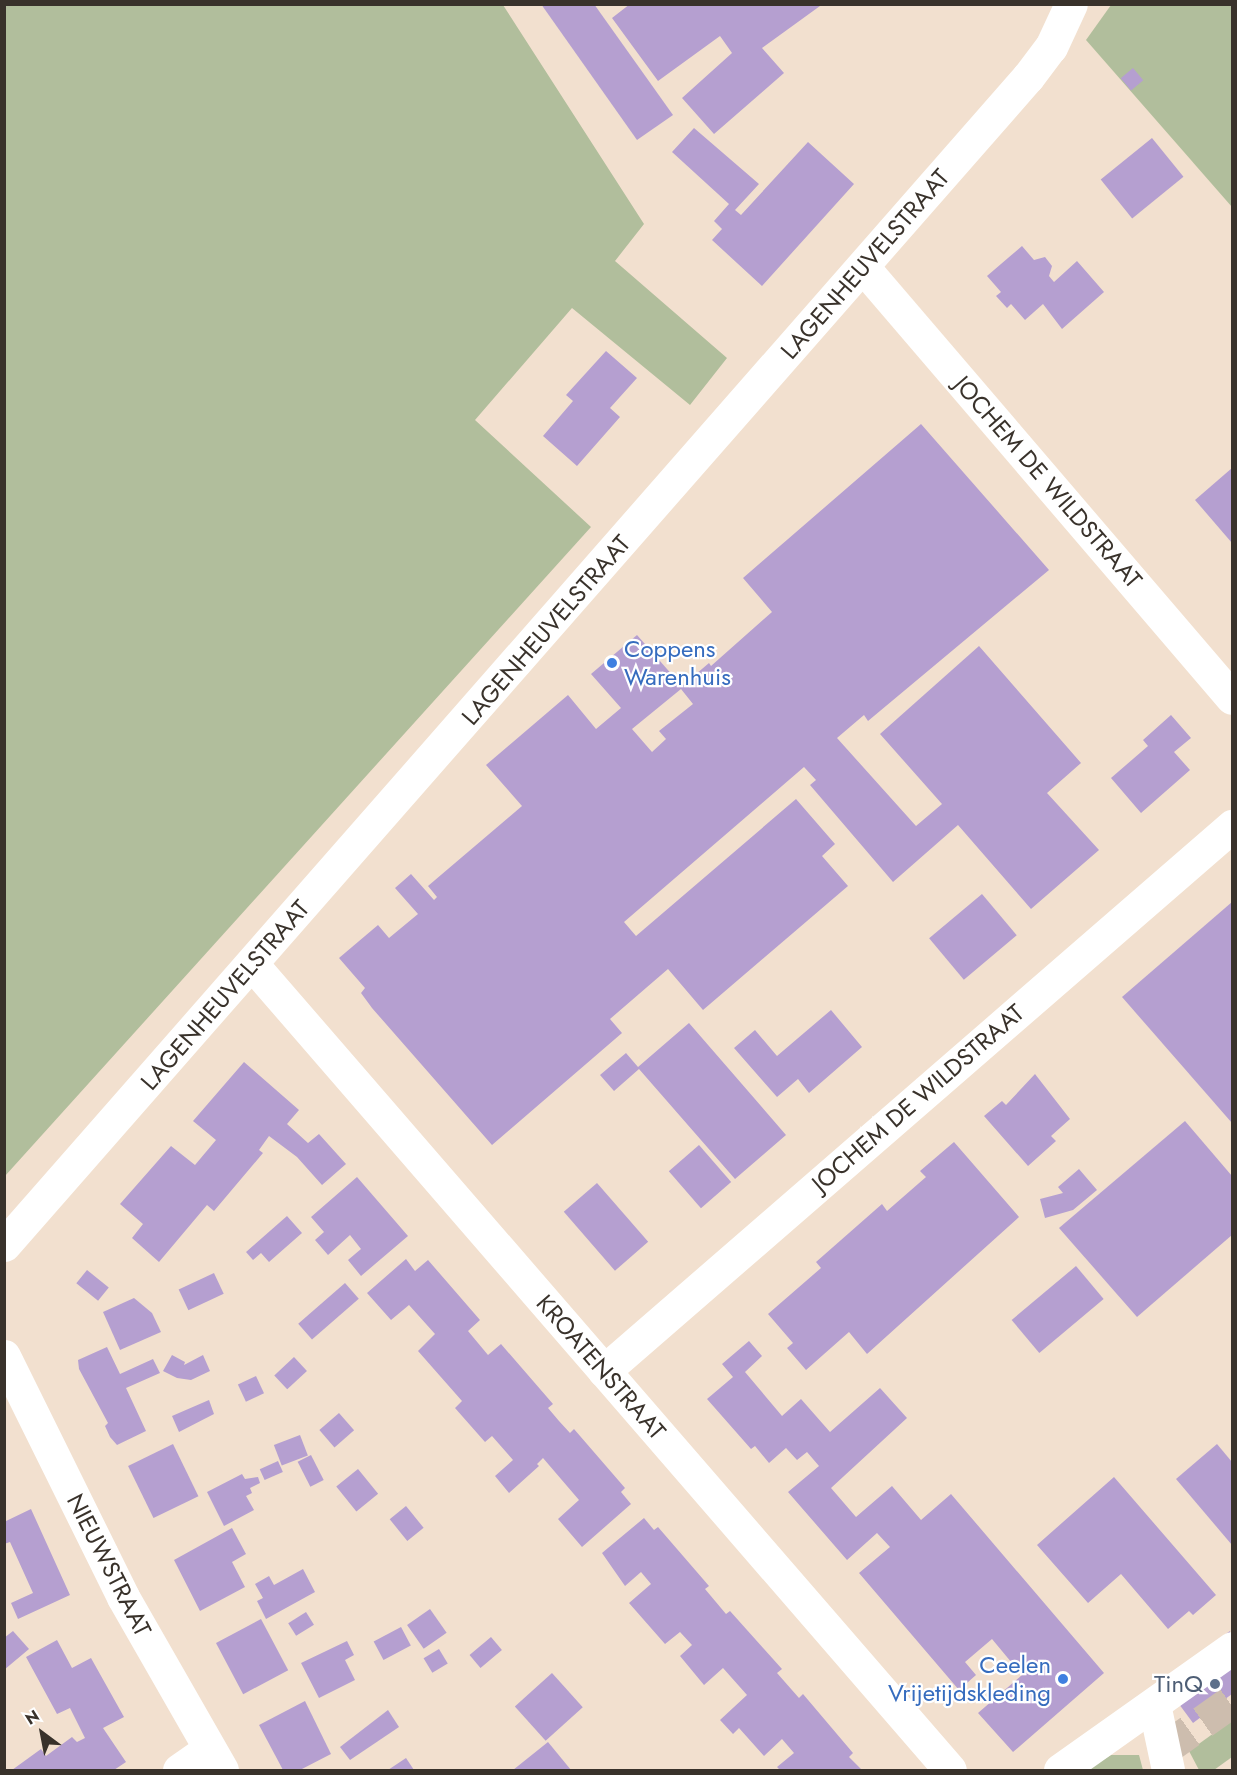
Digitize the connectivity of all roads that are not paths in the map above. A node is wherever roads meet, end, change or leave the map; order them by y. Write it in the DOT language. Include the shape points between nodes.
graph roads {
  1 [pos="1071,4"];
  2 [pos="863,267"];
  3 [pos="1233,698"];
  4 [pos="1233,826"];
  5 [pos="252,964"];
  6 [pos="4,1245"];
  7 [pos="4,1356"];
  8 [pos="604,1371"];
  9 [pos="1233,1648"];
  10 [pos="1154,1704"];
  11 [pos="215,1760"];
  12 [pos="179,1770"];
  13 [pos="950,1770"];
  14 [pos="1060,1770"];
  15 [pos="1168,1770"];
  1 -- 2 [label="street, LAGENHEUVELSTRAAT" via="1051,47"];
  2 -- 3 [label="street, JOCHEM DE WILDSTRAAT"];
  2 -- 5 [label="street, LAGENHEUVELSTRAAT"];
  4 -- 8 [label="street, JOCHEM DE WILDSTRAAT"];
  5 -- 6 [label="street, LAGENHEUVELSTRAAT"];
  5 -- 8 [label="street, KROATENSTRAAT"];
  7 -- 11 [label="street, NIEUWSTRAAT" via="123,1597"];
  8 -- 13 [label="street, KROATENSTRAAT"];
  9 -- 10 [label="street"];
  10 -- 14 [label="street"];
  10 -- 15 [label="street"];
  11 -- 12 [label="street"];
}
